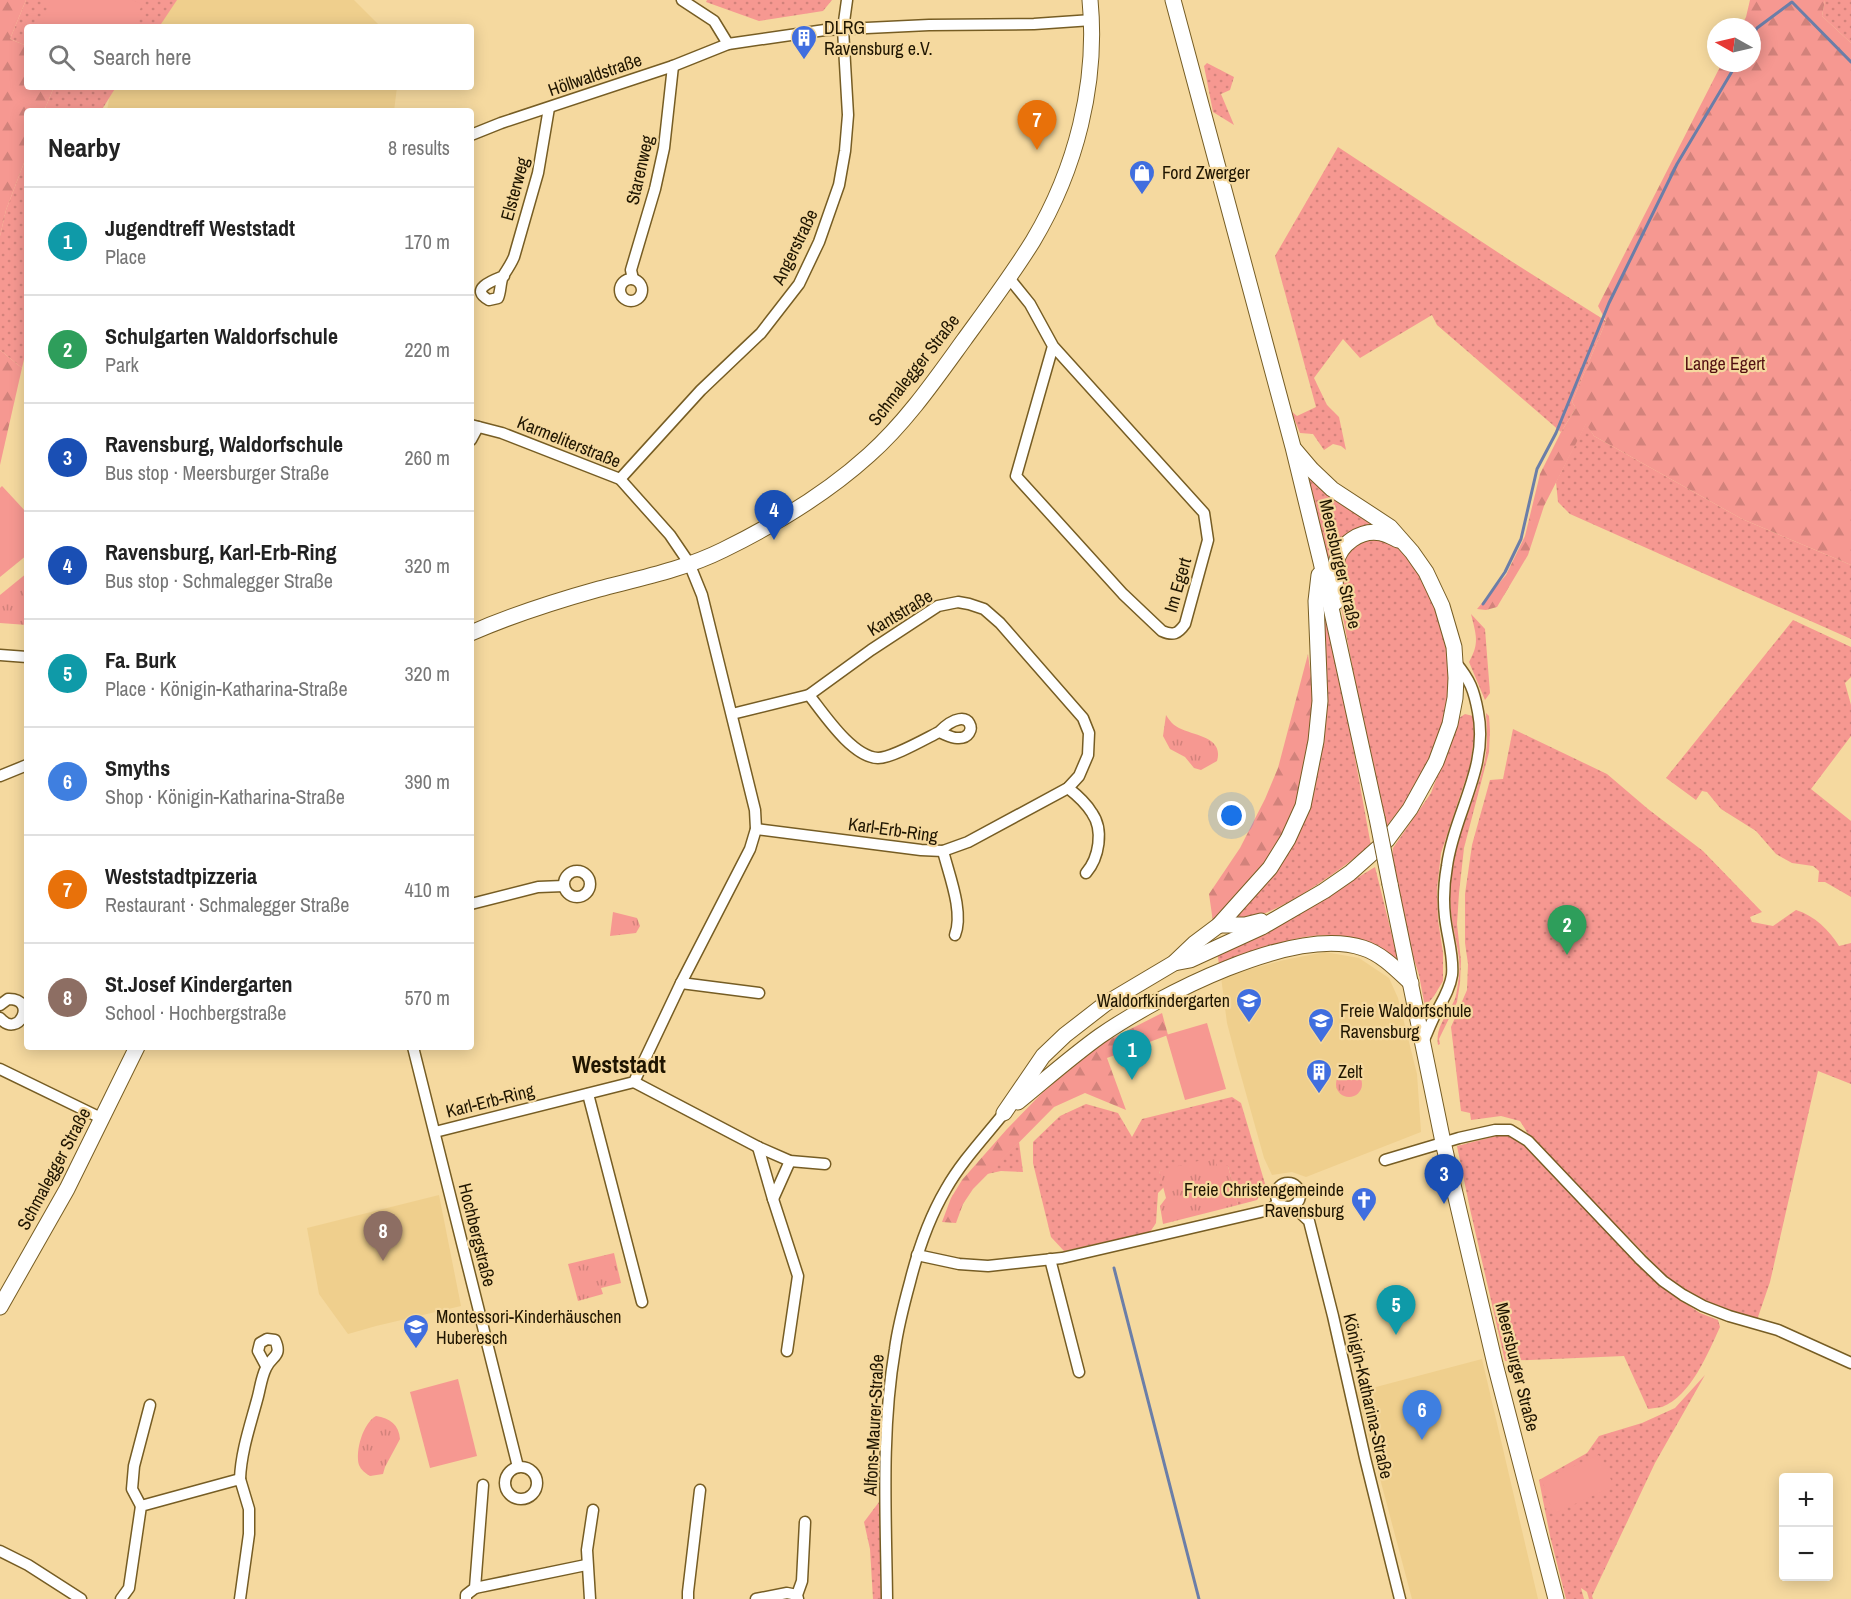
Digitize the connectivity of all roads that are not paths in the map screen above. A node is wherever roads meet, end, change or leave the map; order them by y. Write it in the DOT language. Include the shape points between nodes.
graph roads {
  1 [pos="682,0"];
  2 [pos="847,0"];
  3 [pos="1090,0"];
  4 [pos="1173,0"];
  5 [pos="1092,20"];
  6 [pos="843,29"];
  7 [pos="728,44"];
  8 [pos="673,66"];
  9 [pos="549,108"];
  10 [pos="474,134"];
  11 [pos="504,276"];
  12 [pos="1009,278"];
  13 [pos="633,279"];
  14 [pos="1053,346"];
  15 [pos="475,426"];
  16 [pos="1293,447"];
  17 [pos="620,479"];
  18 [pos="1403,543"];
  19 [pos="1321,562"];
  20 [pos="689,563"];
  21 [pos="474,632"];
  22 [pos="1336,632"];
  23 [pos="0,655"];
  24 [pos="24,657"];
  25 [pos="1455,663"];
  26 [pos="809,695"];
  27 [pos="732,714"];
  28 [pos="939,732"];
  29 [pos="24,766"];
  30 [pos="0,776"];
  31 [pos="1068,788"];
  32 [pos="756,829"];
  33 [pos="943,851"];
  34 [pos="1086,873"];
  35 [pos="564,886"];
  36 [pos="474,903"];
  37 [pos="1278,916"];
  38 [pos="1219,925"];
  39 [pos="956,935"];
  40 [pos="1174,963"];
  41 [pos="1411,982"];
  42 [pos="681,983"];
  43 [pos="759,993"];
  44 [pos="24,1004"];
  45 [pos="0,1005"];
  46 [pos="24,1010"];
  47 [pos="0,1018"];
  48 [pos="1423,1042"];
  49 [pos="136,1050"];
  50 [pos="414,1050"];
  51 [pos="0,1070"];
  52 [pos="634,1082"];
  53 [pos="588,1094"];
  54 [pos="1004,1113"];
  55 [pos="103,1119"];
  56 [pos="435,1132"];
  57 [pos="1443,1142"];
  58 [pos="758,1147"];
  59 [pos="1386,1160"];
  60 [pos="790,1161"];
  61 [pos="825,1164"];
  62 [pos="772,1200"];
  63 [pos="1279,1202"];
  64 [pos="1293,1206"];
  65 [pos="917,1255"];
  66 [pos="1050,1259"];
  67 [pos="642,1302"];
  68 [pos="0,1307"];
  69 [pos="787,1351"];
  70 [pos="1851,1363"];
  71 [pos="266,1366"];
  72 [pos="1079,1372"];
  73 [pos="150,1405"];
  74 [pos="518,1467"];
  75 [pos="240,1479"];
  76 [pos="483,1485"];
  77 [pos="700,1490"];
  78 [pos="141,1506"];
  79 [pos="593,1510"];
  80 [pos="805,1522"];
  81 [pos="0,1551"];
  82 [pos="586,1565"];
  83 [pos="476,1588"];
  84 [pos="797,1597"];
  85 [pos="81,1599"];
  86 [pos="120,1599"];
  87 [pos="240,1599"];
  88 [pos="466,1599"];
  89 [pos="590,1599"];
  90 [pos="688,1599"];
  91 [pos="756,1599"];
  92 [pos="887,1599"];
  93 [pos="1400,1599"];
  94 [pos="1556,1599"];
  1 -- 7 [label="street" via="714,21"];
  2 -- 6 [label="street, Angerstraße"];
  3 -- 5 [label="street, Schmalegger Straße"];
  4 -- 16 [label="street, Meersburger Straße"];
  5 -- 6 [label="street, Höllwaldstraße"];
  5 -- 12 [label="street, Schmalegger Straße" via="1088,89 1075,146 1048,213"];
  6 -- 7 [label="street, Höllwaldstraße"];
  6 -- 17 [label="street, Angerstraße" via="848,115 845,151 839,185 799,284 760,333 701,390"];
  7 -- 8 [label="street, Höllwaldstraße"];
  8 -- 9 [label="street, Höllwaldstraße"];
  8 -- 13 [label="street, Starenweg" via="664,148 631,270"];
  9 -- 10 [label="street, Höllwaldstraße"];
  9 -- 11 [label="street, Elsterweg" via="538,173 514,257"];
  12 -- 14 [label="street, Im Egert" via="1030,304"];
  12 -- 20 [label="street, Schmalegger Straße" via="914,406 869,456 772,524"];
  14 -- 14 [label="street, Im Egert" via="1016,476 1123,594 1162,631 1175,634 1185,624 1208,540 1204,513"];
  15 -- 17 [label="street, Karmeliterstraße"];
  16 -- 18 [label="street" via="1332,489 1372,513"];
  16 -- 19 [label="street, Meersburger Straße"];
  17 -- 20 [label="street, Karmeliterstraße" via="670,535"];
  18 -- 22 [label="street" via="1374,532 1348,542 1336,563"];
  18 -- 25 [label="street" via="1426,573 1442,606"];
  19 -- 22 [label="street, Meersburger Straße"];
  19 -- 38 [label="street" via="1316,601 1320,701 1303,806 1270,868"];
  20 -- 21 [label="street, Schmalegger Straße" via="509,617"];
  20 -- 27 [label="street" via="702,595"];
  22 -- 41 [label="street, Meersburger Straße, bridge"];
  23 -- 24 [label="street"];
  25 -- 37 [label="street" via="1454,706 1444,744 1410,809 1387,840 1350,873"];
  25 -- 48 [label="street" via="1468,678 1475,696 1480,738 1476,770 1446,869 1444,908 1452,974"];
  26 -- 27 [label="street, Kantstraße"];
  26 -- 28 [label="street" via="844,740 862,753 878,758"];
  26 -- 31 [label="street, Kantstraße" via="938,606 958,602 984,609 1083,718 1089,733 1088,755 1079,776"];
  27 -- 32 [label="street"];
  29 -- 30 [label="street"];
  31 -- 33 [label="street, Kantstraße" via="968,842"];
  31 -- 34 [label="street" via="1096,820 1096,857"];
  32 -- 33 [label="street, Karl-Erb-Ring"];
  32 -- 42 [label="street" via="750,849"];
  33 -- 39 [label="street, Karl-Erb-Ring" via="957,909"];
  35 -- 36 [label="street" via="538,887"];
  37 -- 38 [label="street" via="1245,925"];
  37 -- 40 [label="street" via="1241,938"];
  38 -- 40 [label="street"];
  40 -- 54 [label="street" via="1105,1004 1065,1035 1043,1056"];
  41 -- 48 [label="street, Meersburger Straße"];
  41 -- 54 [label="street" via="1382,957 1347,944 1310,944 1245,962 1198,981 1100,1036"];
  42 -- 43 [label="street"];
  42 -- 52 [label="street"];
  44 -- 45 [label="street" via="12,999"];
  46 -- 47 [label="street" via="14,1024"];
  48 -- 57 [label="street, Meersburger Straße"];
  49 -- 55 [label="street, Schmalegger Straße"];
  50 -- 56 [label="street, Hochbergstraße"];
  51 -- 55 [label="street"];
  52 -- 53 [label="street, Karl-Erb-Ring"];
  52 -- 58 [label="street"];
  53 -- 56 [label="street, Karl-Erb-Ring"];
  53 -- 67 [label="street"];
  54 -- 65 [label="street, Alfons-Maurer-Straße" via="945,1191"];
  55 -- 68 [label="street, Schmalegger Straße"];
  56 -- 74 [label="street, Hochbergstraße"];
  57 -- 59 [label="street"];
  57 -- 70 [label="street" via="1495,1130 1518,1134 1641,1260 1683,1295 1729,1316 1778,1330"];
  57 -- 94 [label="street, Meersburger Straße"];
  58 -- 60 [label="street"];
  58 -- 62 [label="street"];
  60 -- 61 [label="street"];
  60 -- 62 [label="street"];
  62 -- 69 [label="street" via="798,1276"];
  63 -- 64 [label="street"];
  63 -- 64 [label="street" via="1279,1188 1291,1183 1300,1192"];
  63 -- 66 [label="street" via="1269,1210"];
  64 -- 93 [label="street, Königin-Katharina-Straße" via="1309,1221"];
  65 -- 66 [label="street" via="988,1266"];
  65 -- 92 [label="street, Alfons-Maurer-Straße" via="903,1306 890,1398"];
  66 -- 72 [label="street"];
  71 -- 75 [label="street"];
  73 -- 78 [label="street" via="134,1466 132,1489"];
  75 -- 78 [label="street"];
  75 -- 87 [label="street" via="249,1509"];
  76 -- 83 [label="street"];
  77 -- 90 [label="street"];
  78 -- 86 [label="street" via="129,1588"];
  79 -- 82 [label="street"];
  80 -- 84 [label="street" via="802,1581"];
  81 -- 85 [label="street"];
  82 -- 83 [label="street"];
  82 -- 89 [label="street"];
  83 -- 88 [label="street"];
  84 -- 91 [label="street" via="787,1593"];
}
